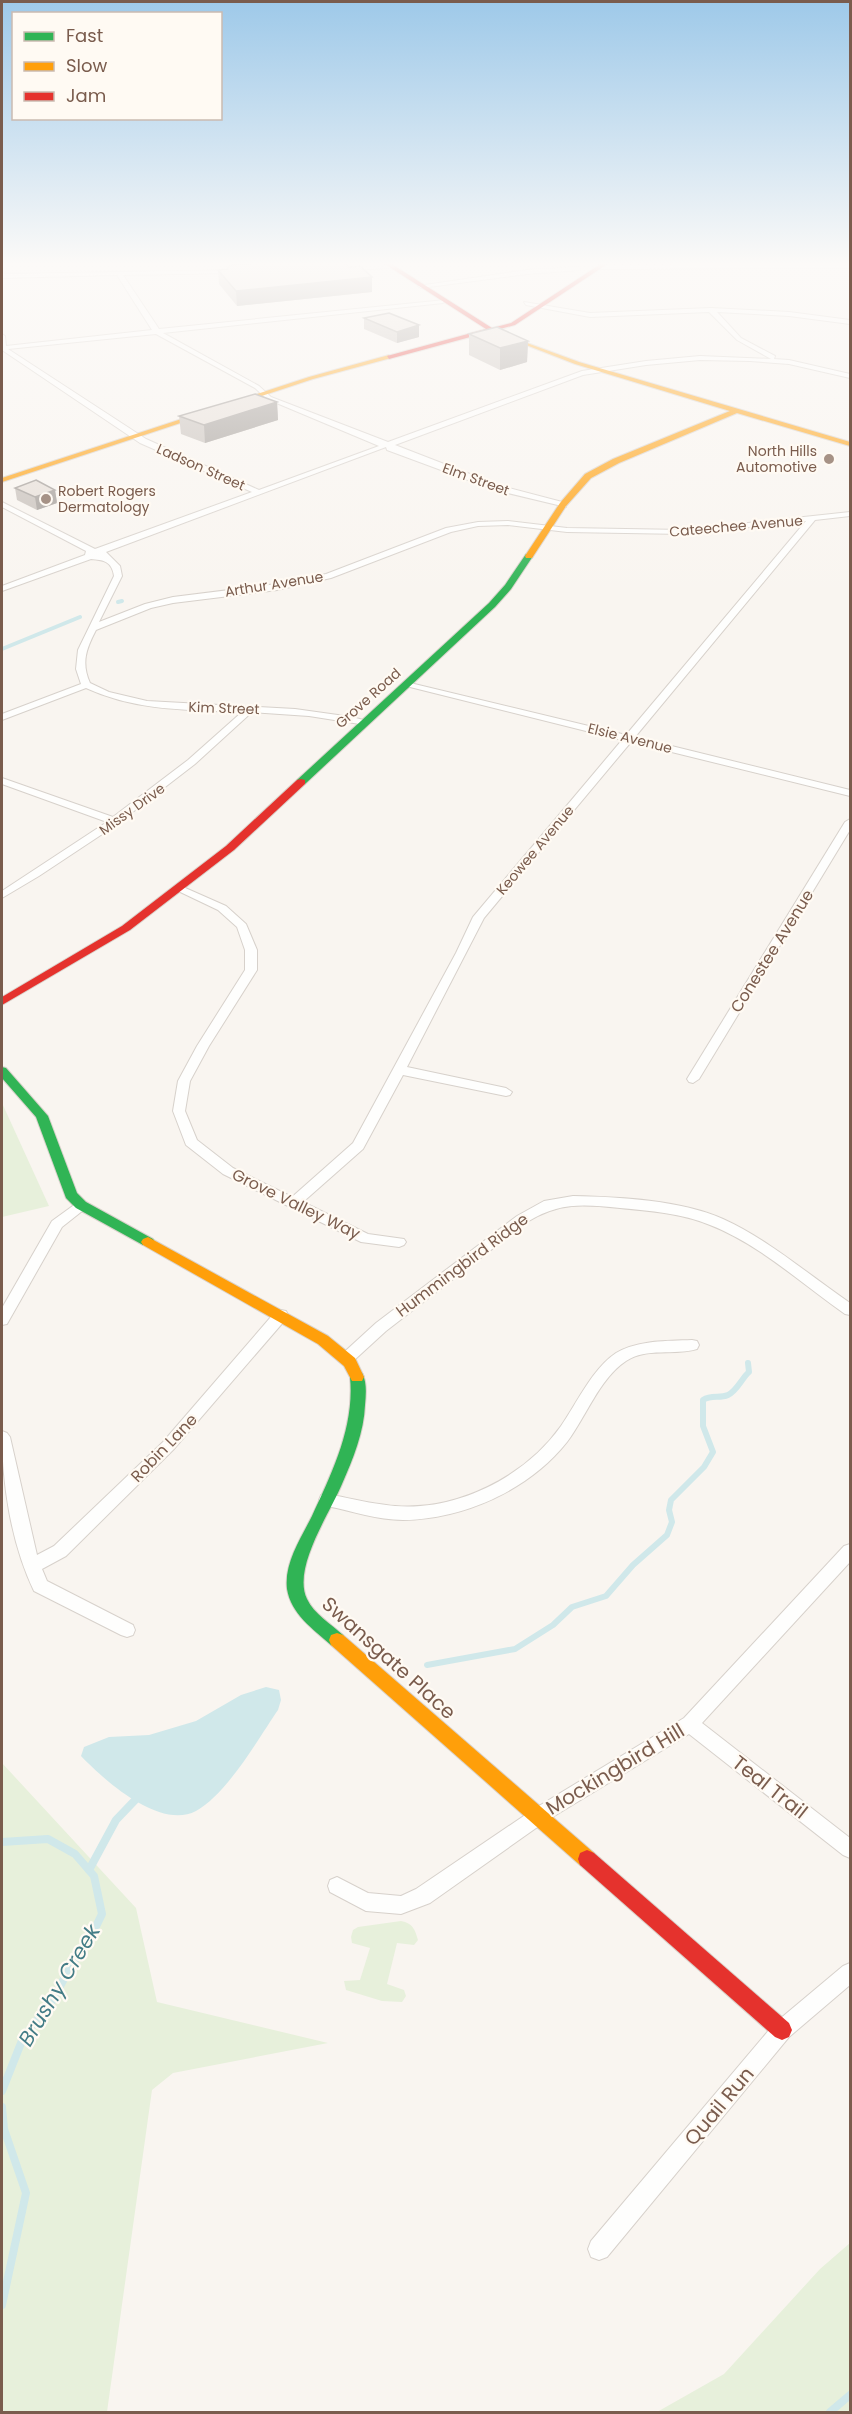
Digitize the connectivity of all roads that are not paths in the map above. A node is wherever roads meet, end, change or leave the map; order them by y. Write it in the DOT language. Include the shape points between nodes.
graph roads {
  1 [pos="41,374"];
  2 [pos="230,374"];
  3 [pos="332,374"];
  4 [pos="584,374"];
  5 [pos="613,374"];
  6 [pos="264,393"];
  7 [pos="737,410"];
  8 [pos="136,436"];
  9 [pos="850,444"];
  10 [pos="386,446"];
  11 [pos="2,480"];
  12 [pos="260,493"];
  13 [pos="2,504"];
  14 [pos="563,505"];
  15 [pos="850,514"];
  16 [pos="812,519"];
  17 [pos="549,527"];
  18 [pos="96,554"];
  19 [pos="2,589"];
  20 [pos="92,628"];
  21 [pos="409,684"];
  22 [pos="86,685"];
  23 [pos="250,709"];
  24 [pos="2,717"];
  25 [pos="366,722"];
  26 [pos="630,738"];
  27 [pos="2,781"];
  28 [pos="850,793"];
  29 [pos="117,822"];
  30 [pos="850,822"];
  31 [pos="178,889"];
  32 [pos="2,895"];
  33 [pos="2,987"];
  34 [pos="15,995"];
  35 [pos="2,1002"];
  36 [pos="400,1070"];
  37 [pos="2,1071"];
  38 [pos="693,1079"];
  39 [pos="506,1092"];
  40 [pos="295,1202"];
  41 [pos="81,1205"];
  42 [pos="399,1242"];
  43 [pos="850,1310"];
  44 [pos="281,1315"];
  45 [pos="2,1320"];
  46 [pos="692,1345"];
  47 [pos="346,1359"];
  48 [pos="2,1437"];
  49 [pos="327,1500"];
  50 [pos="850,1551"];
  51 [pos="32,1566"];
  52 [pos="128,1630"];
  53 [pos="690,1724"];
  54 [pos="540,1815"];
  55 [pos="850,1849"];
  56 [pos="337,1886"];
  57 [pos="850,1973"];
  58 [pos="782,2030"];
  59 [pos="599,2249"];
  1 -- 8 [label="street, Ladson Street"];
  2 -- 6 [label="street, Elm Street"];
  3 -- 6 [label="main road"];
  4 -- 10 [label="street"];
  5 -- 7 [label="main road"];
  6 -- 8 [label="main road"];
  6 -- 10 [label="street, Elm Street"];
  7 -- 9 [label="main road"];
  7 -- 14 [label="main road, Grove Road" via="605,466 588,476"];
  8 -- 11 [label="main road"];
  8 -- 12 [label="street, Ladson Street"];
  10 -- 12 [label="street"];
  10 -- 14 [label="street, Elm Street" via="498,488"];
  12 -- 18 [label="street"];
  13 -- 18 [label="street"];
  14 -- 17 [label="main road, Grove Road"];
  15 -- 16 [label="street, Cateechee Avenue"];
  16 -- 17 [label="street, Cateechee Avenue" via="684,532"];
  16 -- 26 [label="street, Keowee Avenue"];
  17 -- 20 [label="street, Arthur Avenue" via="496,523 462,526 328,576 277,587 172,600"];
  17 -- 21 [label="main road, Grove Road" via="500,596"];
  18 -- 19 [label="street"];
  18 -- 20 [label="street" via="115,564 118,576"];
  20 -- 22 [label="street" via="79,662"];
  21 -- 25 [label="main road, Grove Road"];
  21 -- 26 [label="street, Elsie Avenue"];
  22 -- 23 [label="street, Kim Street" via="104,695 141,705"];
  22 -- 24 [label="street"];
  23 -- 25 [label="street, Kim Street"];
  23 -- 29 [label="street, Missy Drive" via="190,765"];
  25 -- 31 [label="main road, Grove Road" via="230,848"];
  26 -- 28 [label="street, Elsie Avenue"];
  26 -- 36 [label="street, Keowee Avenue" via="479,917"];
  27 -- 29 [label="street"];
  29 -- 32 [label="street, Missy Drive"];
  30 -- 38 [label="street, Conestee Avenue"];
  31 -- 34 [label="main road, Grove Road" via="126,928"];
  31 -- 40 [label="street, Grove Valley Way" via="222,908 242,926 251,950 251,970 184,1081 179,1111 191,1142 228,1171"];
  33 -- 34 [label="main road"];
  34 -- 35 [label="main road, Grove Road"];
  36 -- 39 [label="street"];
  36 -- 40 [label="street, Keowee Avenue" via="358,1146"];
  37 -- 41 [label="main road, Swansgate Place" via="42,1116 71,1195"];
  40 -- 42 [label="street, Grove Valley Way" via="366,1239"];
  41 -- 44 [label="main road, Swansgate Place"];
  41 -- 45 [label="street" via="57,1224"];
  43 -- 47 [label="street, Hummingbird Ridge" via="716,1222 679,1212 576,1200 538,1208 522,1219 381,1326"];
  44 -- 47 [label="main road, Swansgate Place"];
  44 -- 51 [label="street, Robin Lane" via="168,1446 60,1551"];
  46 -- 49 [label="street" via="641,1350 620,1358 559,1439 524,1474 489,1494 440,1510 401,1513"];
  47 -- 49 [label="main road, Swansgate Place" via="356,1370 359,1401"];
  48 -- 51 [label="street"];
  49 -- 54 [label="main road, Swansgate Place" via="299,1561 298,1599 311,1617"];
  50 -- 53 [label="street, Mockingbird Hill"];
  51 -- 52 [label="street" via="40,1586"];
  53 -- 54 [label="street, Mockingbird Hill"];
  53 -- 55 [label="street, Teal Trail"];
  54 -- 56 [label="street, Mockingbird Hill" via="423,1896 401,1905 366,1902"];
  54 -- 58 [label="main road, Swansgate Place"];
  57 -- 58 [label="street, Quail Run"];
  58 -- 59 [label="street, Quail Run"];
}
